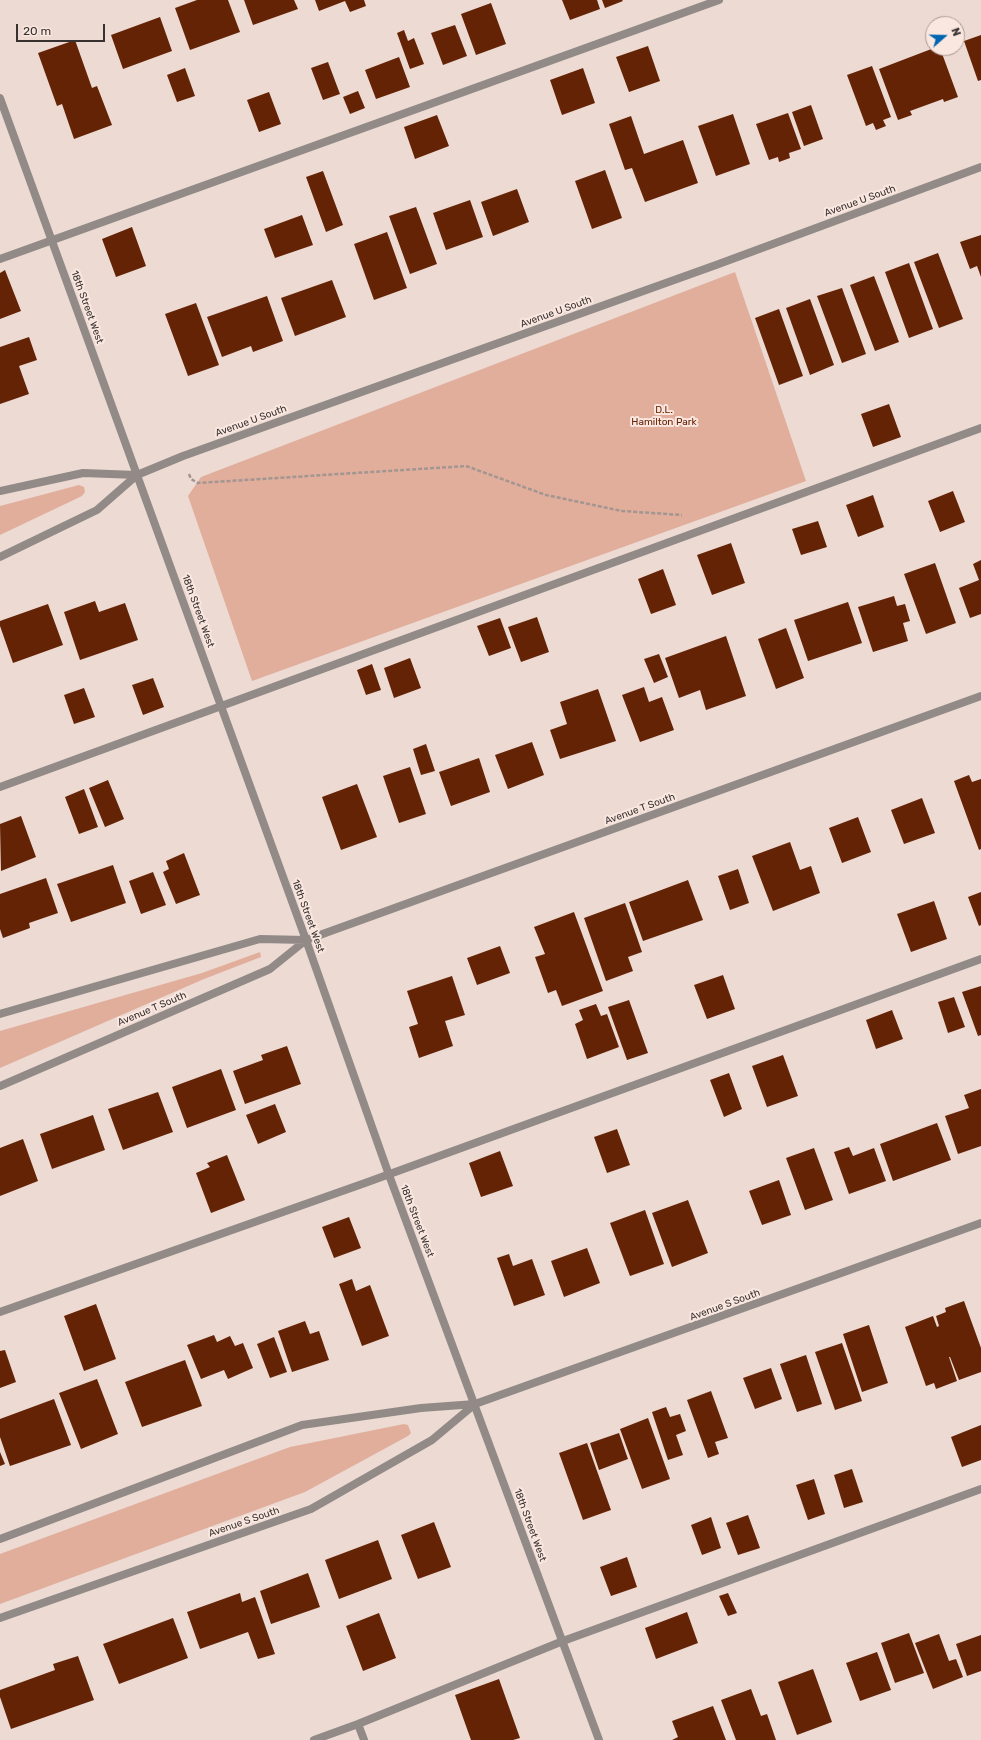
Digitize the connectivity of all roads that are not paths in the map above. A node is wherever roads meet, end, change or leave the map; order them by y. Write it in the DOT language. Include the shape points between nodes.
graph roads {
  1 [pos="719,0"];
  2 [pos="0,98"];
  3 [pos="981,167"];
  4 [pos="52,240"];
  5 [pos="0,259"];
  6 [pos="981,428"];
  7 [pos="137,475"];
  8 [pos="0,491"];
  9 [pos="0,557"];
  10 [pos="981,696"];
  11 [pos="222,706"];
  12 [pos="0,787"];
  13 [pos="306,940"];
  14 [pos="981,959"];
  15 [pos="0,1014"];
  16 [pos="0,1086"];
  17 [pos="389,1175"];
  18 [pos="981,1223"];
  19 [pos="0,1312"];
  20 [pos="475,1404"];
  21 [pos="981,1490"];
  22 [pos="0,1540"];
  23 [pos="0,1618"];
  24 [pos="563,1641"];
  25 [pos="358,1724"];
  26 [pos="314,1740"];
  27 [pos="364,1740"];
  28 [pos="599,1740"];
  1 -- 4 [label="street"];
  2 -- 4 [label="street, 18th Street West"];
  3 -- 7 [label="street, Avenue U South" via="183,456"];
  4 -- 5 [label="street"];
  4 -- 7 [label="street, 18th Street West"];
  6 -- 11 [label="street"];
  7 -- 8 [label="street, Avenue U South" via="83,473"];
  7 -- 9 [label="street, Avenue U South" via="97,510"];
  7 -- 11 [label="street, 18th Street West"];
  10 -- 13 [label="street, Avenue T South"];
  11 -- 12 [label="street"];
  11 -- 13 [label="street, 18th Street West"];
  13 -- 15 [label="street, Avenue T South" via="260,939"];
  13 -- 16 [label="street, Avenue T South" via="270,969"];
  13 -- 17 [label="street, 18th Street West"];
  14 -- 17 [label="street"];
  17 -- 19 [label="street"];
  17 -- 20 [label="street, 18th Street West"];
  18 -- 20 [label="street, Avenue S South"];
  20 -- 22 [label="street, Avenue S South" via="421,1408 302,1425"];
  20 -- 23 [label="street, Avenue S South" via="432,1440 311,1509"];
  20 -- 24 [label="street, 18th Street West"];
  21 -- 24 [label="street"];
  24 -- 25 [label="street"];
  24 -- 28 [label="street, 18th Street West"];
  25 -- 26 [label="street"];
  25 -- 27 [label="street"];
}
